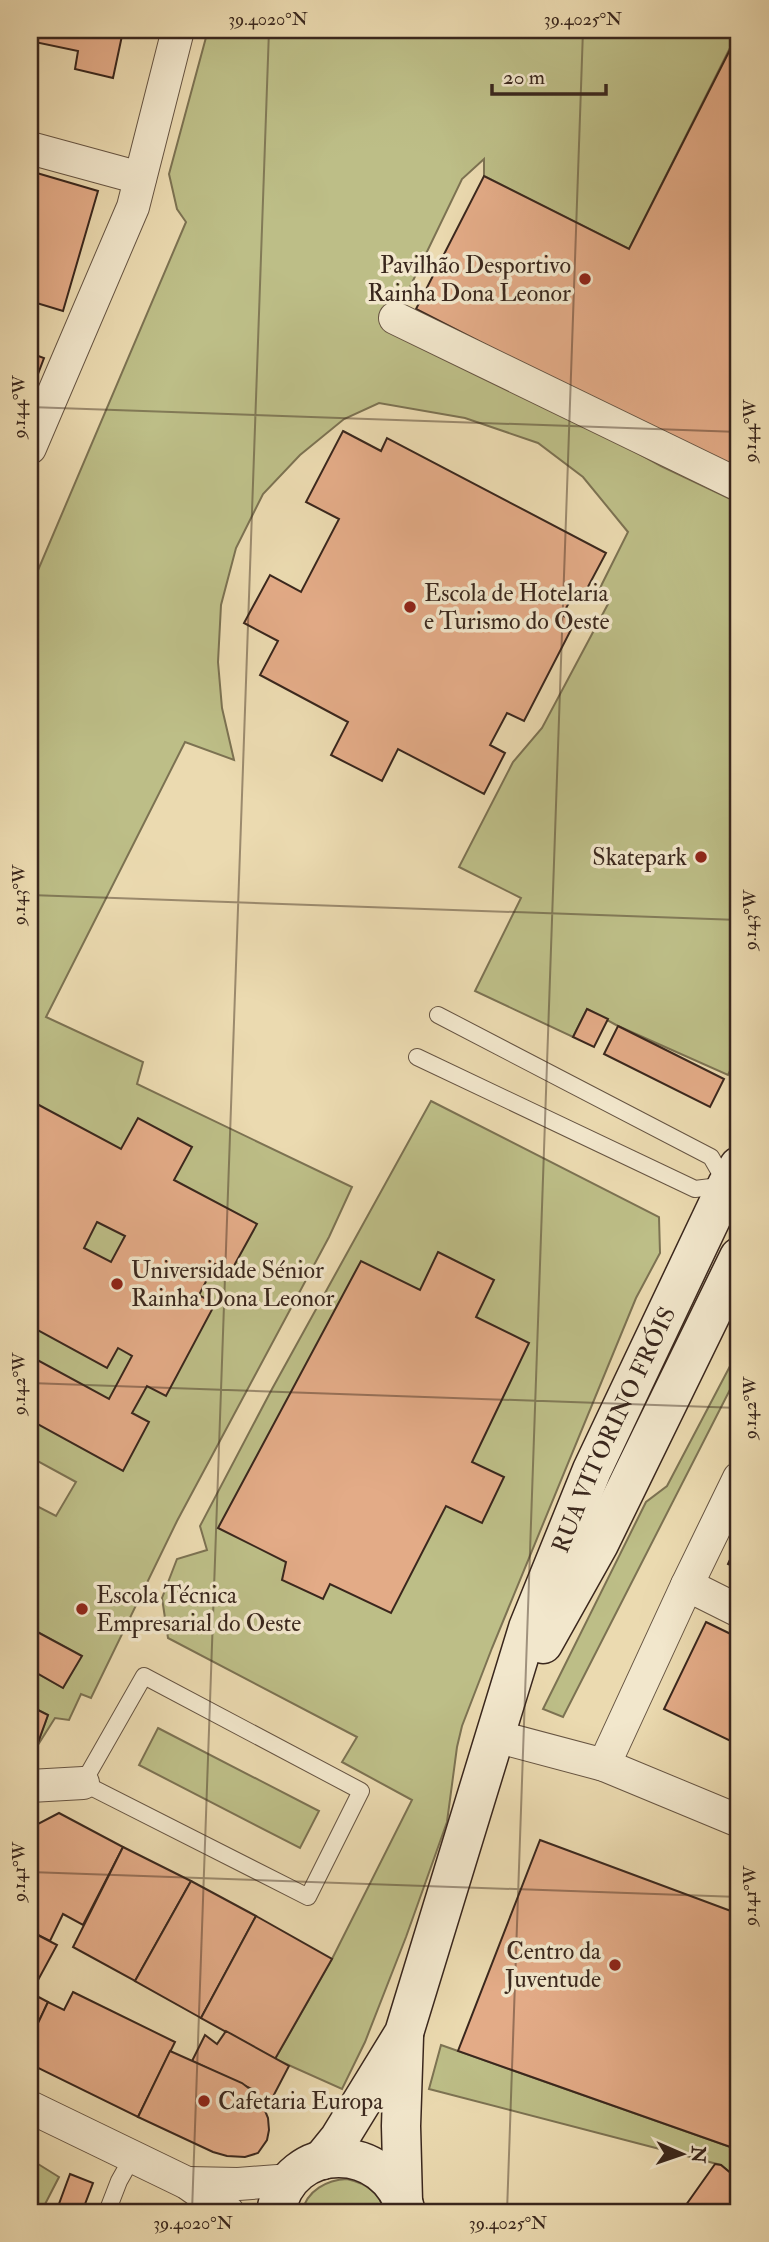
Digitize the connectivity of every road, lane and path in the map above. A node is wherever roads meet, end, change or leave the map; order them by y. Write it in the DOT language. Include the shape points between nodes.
graph roads {
  1 [pos="178,30"];
  2 [pos="30,148"];
  3 [pos="140,178"];
  4 [pos="395,318"];
  5 [pos="30,448"];
  6 [pos="739,485"];
  7 [pos="438,1015"];
  8 [pos="417,1057"];
  9 [pos="735,1180"];
  10 [pos="738,1265"];
  11 [pos="739,1478"];
  12 [pos="687,1585"];
  13 [pos="739,1611"];
  14 [pos="500,1718"];
  15 [pos="604,1765"];
  16 [pos="83,1783"];
  17 [pos="30,1786"];
  18 [pos="739,1821"];
  19 [pos="404,2033"];
  20 [pos="30,2107"];
  21 [pos="132,2158"];
  22 [pos="187,2183"];
  23 [pos="296,2184"];
  24 [pos="404,2207"];
  25 [pos="107,2212"];
  26 [pos="228,2212"];
  1 -- 3 [label="street"];
  2 -- 3 [label="street"];
  3 -- 5 [label="street" via="133,207"];
  4 -- 6 [label="street"];
  7 -- 9 [label="lane" via="711,1157"];
  8 -- 9 [label="lane" via="695,1189"];
  9 -- 14 [label="main road, RUA VITORINO FRÓIS" via="592,1470 528,1628"];
  10 -- 14 [label="main road, RUA VITORINO FRÓIS" via="599,1544"];
  11 -- 12 [label="street"];
  12 -- 13 [label="street"];
  12 -- 15 [label="street"];
  14 -- 15 [label="street"];
  14 -- 19 [label="main road, RUA VITORINO FRÓIS"];
  15 -- 18 [label="street"];
  16 -- 16 [label="lane" via="308,1897 361,1791 145,1676"];
  16 -- 17 [label="street"];
  19 -- 23 [label="main road, RUA VITORINO FRÓIS" via="339,2139"];
  19 -- 24 [label="main road, RUA VITORINO FRÓIS"];
  20 -- 21 [label="street"];
  21 -- 22 [label="street"];
  21 -- 25 [label="lane"];
  22 -- 23 [label="street"];
  22 -- 26 [label="street"];
  23 -- 24 [label="main road, RUA VITORINO FRÓIS" via="344,2158 365,2162 392,2182"];
}
